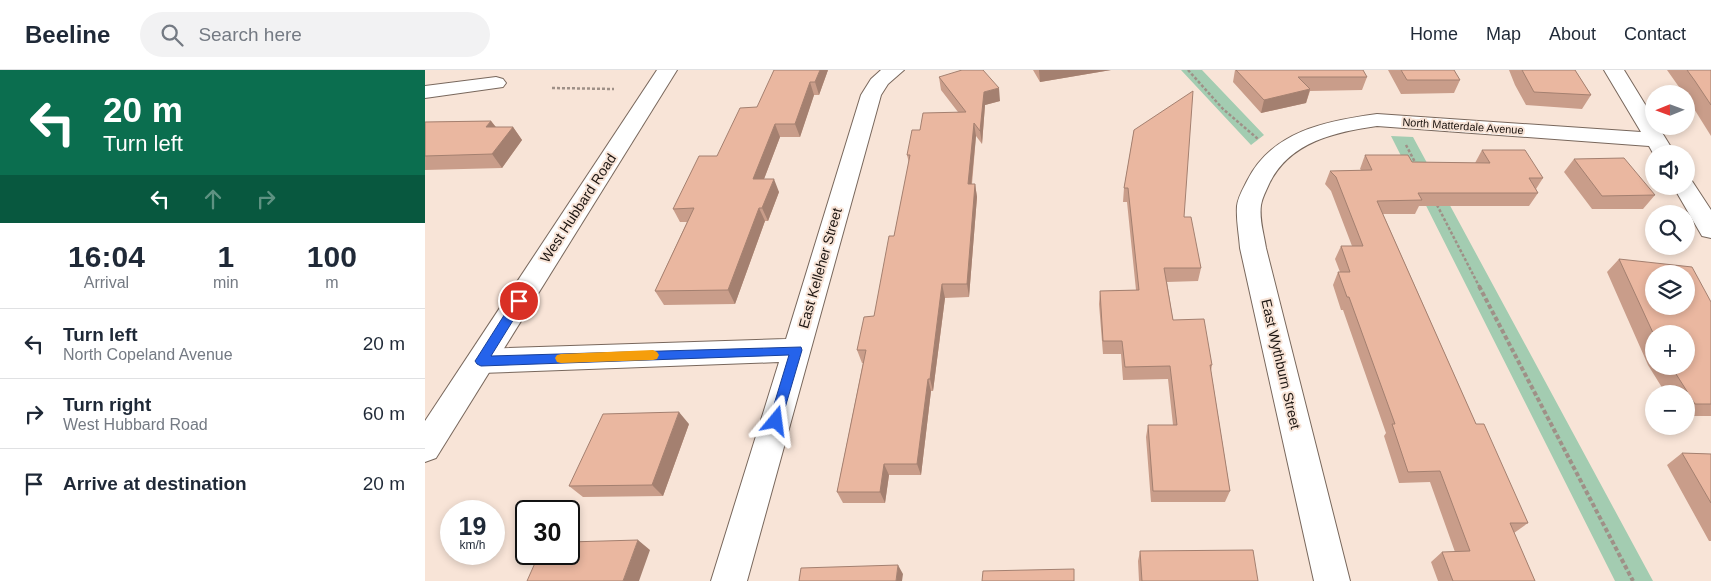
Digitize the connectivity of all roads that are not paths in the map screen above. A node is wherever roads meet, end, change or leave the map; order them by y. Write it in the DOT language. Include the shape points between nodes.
graph roads {
  1 [pos="667,70"];
  2 [pos="1614,70"];
  3 [pos="890,72"];
  4 [pos="496,83"];
  5 [pos="425,92"];
  6 [pos="1659,145"];
  7 [pos="1645,146"];
  8 [pos="1269,147"];
  9 [pos="1690,195"];
  10 [pos="1711,230"];
  11 [pos="797,350"];
  12 [pos="481,361"];
  13 [pos="425,448"];
  14 [pos="729,581"];
  15 [pos="1331,581"];
  1 -- 12 [label="street, West Hubbard Road"];
  2 -- 6 [label="street"];
  3 -- 11 [label="street, East Kelleher Street" via="871,95"];
  4 -- 5 [label="street"];
  7 -- 8 [label="street, North Matterdale Avenue" via="1377,120 1342,124"];
  8 -- 15 [label="street, East Wythburn Street" via="1249,206 1253,248"];
  9 -- 10 [label="street"];
  11 -- 12 [label="street"];
  11 -- 14 [label="street, East Kelleher Street"];
  12 -- 13 [label="street, West Hubbard Road"];
}
